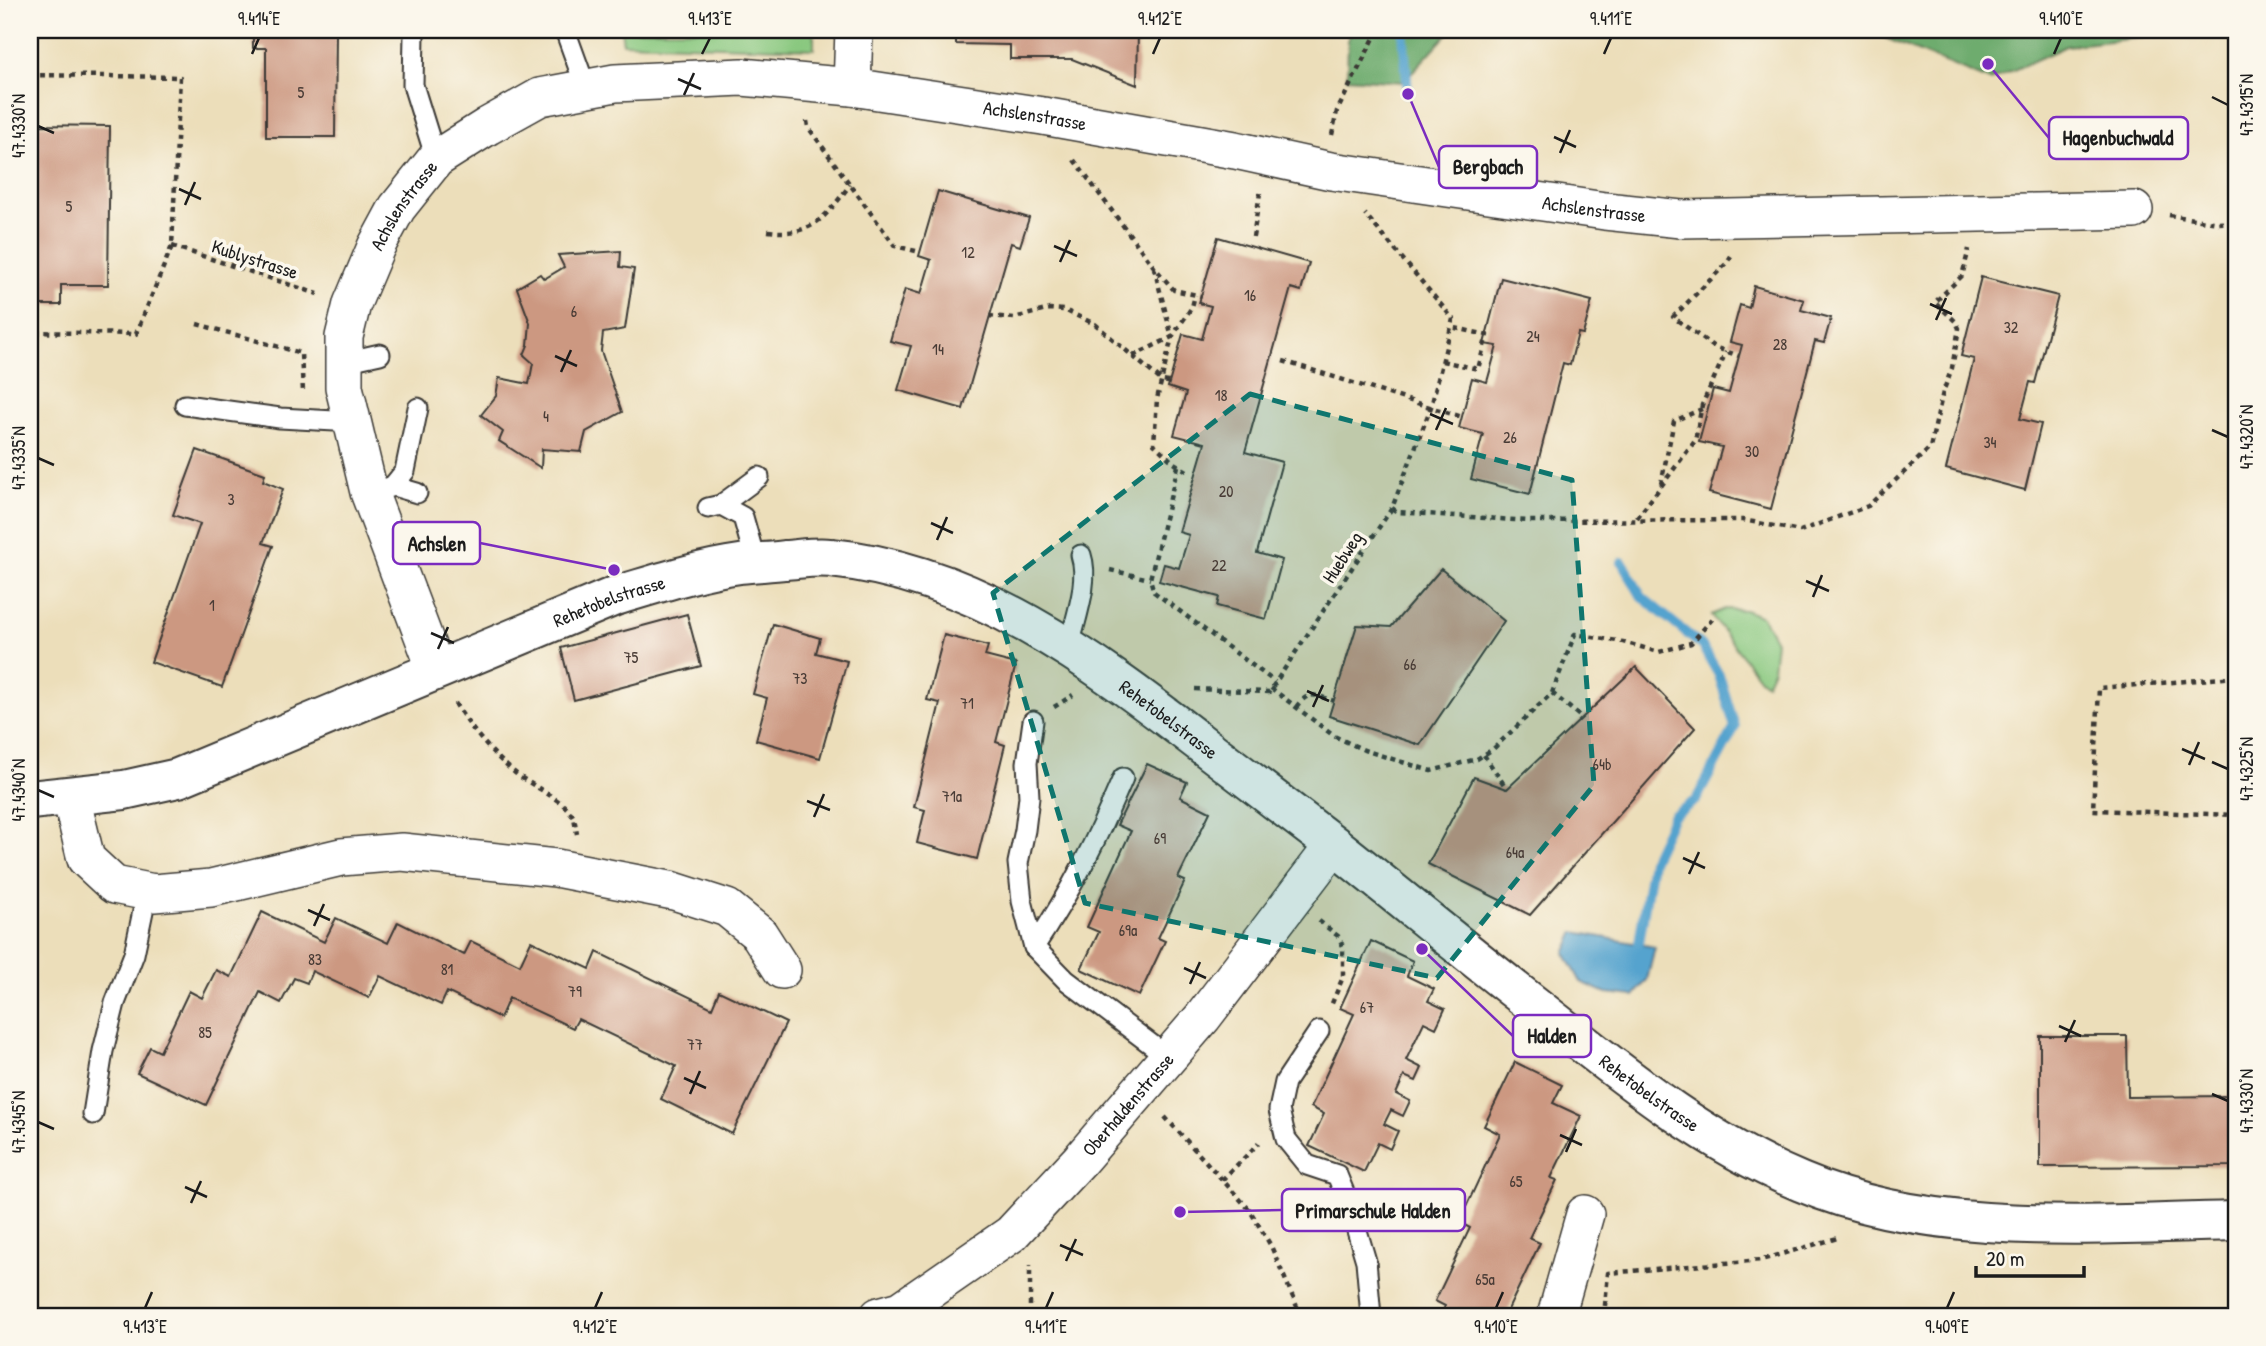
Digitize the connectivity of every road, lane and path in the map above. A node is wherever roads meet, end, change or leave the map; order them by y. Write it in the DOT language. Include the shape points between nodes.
graph roads {
  1 [pos="416,30"];
  2 [pos="565,30"];
  3 [pos="854,30"];
  4 [pos="1373,30"];
  5 [pos="30,75"];
  6 [pos="852,87"];
  7 [pos="586,89"];
  8 [pos="1333,130"];
  9 [pos="814,134"];
  10 [pos="1072,158"];
  11 [pos="436,159"];
  12 [pos="850,185"];
  13 [pos="1259,198"];
  14 [pos="1359,208"];
  15 [pos="2134,210"];
  16 [pos="2236,222"];
  17 [pos="768,231"];
  18 [pos="1253,237"];
  19 [pos="1972,237"];
  20 [pos="172,246"];
  21 [pos="920,252"];
  22 [pos="1726,264"];
  23 [pos="1154,267"];
  24 [pos="1195,295"];
  25 [pos="1201,296"];
  26 [pos="328,298"];
  27 [pos="989,316"];
  28 [pos="197,324"];
  29 [pos="1451,327"];
  30 [pos="30,332"];
  31 [pos="1172,337"];
  32 [pos="1726,352"];
  33 [pos="380,354"];
  34 [pos="1133,356"];
  35 [pos="1739,356"];
  36 [pos="1442,360"];
  37 [pos="1283,361"];
  38 [pos="344,362"];
  39 [pos="1162,381"];
  40 [pos="1169,382"];
  41 [pos="313,395"];
  42 [pos="185,405"];
  43 [pos="1431,407"];
  44 [pos="418,408"];
  45 [pos="1702,408"];
  46 [pos="1462,417"];
  47 [pos="353,422"];
  48 [pos="1178,466"];
  49 [pos="1187,471"];
  50 [pos="759,477"];
  51 [pos="1661,485"];
  52 [pos="381,489"];
  53 [pos="417,493"];
  54 [pos="1392,508"];
  55 [pos="1636,519"];
  56 [pos="466,544"];
  57 [pos="1083,559"];
  58 [pos="757,563"];
  59 [pos="422,566"];
  60 [pos="1150,579"];
  61 [pos="1714,617"];
  62 [pos="1069,647"];
  63 [pos="2236,677"];
  64 [pos="1276,682"];
  65 [pos="445,685"];
  66 [pos="1271,688"];
  67 [pos="1194,689"];
  68 [pos="1552,693"];
  69 [pos="1334,701"];
  70 [pos="1296,707"];
  71 [pos="1582,718"];
  72 [pos="1033,721"];
  73 [pos="1484,755"];
  74 [pos="1123,778"];
  75 [pos="1507,789"];
  76 [pos="71,797"];
  77 [pos="30,800"];
  78 [pos="2236,815"];
  79 [pos="1334,845"];
  80 [pos="581,873"];
  81 [pos="147,892"];
  82 [pos="1310,914"];
  83 [pos="1034,947"];
  84 [pos="782,970"];
  85 [pos="1330,1008"];
  86 [pos="1319,1031"];
  87 [pos="1168,1057"];
  88 [pos="1158,1111"];
  89 [pos="93,1114"];
  90 [pos="1281,1121"];
  91 [pos="1222,1180"];
  92 [pos="1585,1214"];
  93 [pos="2236,1221"];
  94 [pos="1852,1234"];
  95 [pos="1030,1257"];
  96 [pos="879,1316"];
  97 [pos="1030,1316"];
  98 [pos="1301,1316"];
  99 [pos="1371,1316"];
  100 [pos="1556,1316"];
  101 [pos="1604,1316"];
  1 -- 11 [label="lane" via="413,85"];
  2 -- 7 [label="lane"];
  3 -- 6 [label="street"];
  4 -- 8 [label="path" via="1374,38"];
  5 -- 20 [label="path" via="180,77"];
  6 -- 7 [label="street, Achslenstrasse" via="742,77 615,83"];
  6 -- 15 [label="street, Achslenstrasse" via="1043,116 1331,171 1681,219"];
  7 -- 11 [label="street, Achslenstrasse" via="540,97"];
  9 -- 12 [label="path"];
  10 -- 23 [label="path"];
  11 -- 38 [label="street, Achslenstrasse" via="397,208 376,247 352,304"];
  12 -- 17 [label="path" via="807,229"];
  12 -- 21 [label="path" via="895,246"];
  13 -- 18 [label="path"];
  14 -- 29 [label="path" via="1453,319"];
  15 -- 16 [label="path"];
  19 -- 55 [label="path" via="1962,276 1935,302 1959,328 1930,448 1868,506 1800,531 1743,520"];
  20 -- 26 [label="path, Kublystrasse"];
  20 -- 30 [label="path" via="136,334"];
  22 -- 32 [label="path" via="1673,317"];
  23 -- 24 [label="path" via="1174,289"];
  23 -- 31 [label="path"];
  24 -- 25 [label="path"];
  24 -- 31 [label="path"];
  27 -- 34 [label="path" via="1014,318 1063,310 1096,324"];
  28 -- 41 [label="path" via="300,353 303,394"];
  29 -- 36 [label="path, Huebweg"];
  29 -- 36 [label="path" via="1487,335 1478,369"];
  31 -- 34 [label="path"];
  31 -- 39 [label="path"];
  32 -- 35 [label="path"];
  32 -- 45 [label="path"];
  33 -- 38 [label="lane"];
  34 -- 39 [label="path"];
  36 -- 43 [label="path, Huebweg"];
  37 -- 43 [label="path"];
  38 -- 47 [label="street, Achslenstrasse" via="344,387"];
  39 -- 40 [label="path"];
  39 -- 48 [label="path" via="1154,444"];
  42 -- 47 [label="lane"];
  43 -- 46 [label="path"];
  43 -- 54 [label="path, Huebweg"];
  44 -- 52 [label="lane" via="405,471"];
  45 -- 51 [label="path" via="1695,441"];
  45 -- 51 [label="path" via="1674,421"];
  47 -- 52 [label="street, Achslenstrasse"];
  48 -- 49 [label="path"];
  48 -- 60 [label="path"];
  50 -- 58 [label="lane" via="714,507 743,517"];
  51 -- 55 [label="path"];
  52 -- 53 [label="lane"];
  52 -- 65 [label="street, Achslenstrasse"];
  54 -- 55 [label="path" via="1397,512 1529,521"];
  54 -- 64 [label="path, Huebweg"];
  56 -- 59 [label="path"];
  57 -- 60 [label="path"];
  57 -- 62 [label="lane" via="1082,589"];
  58 -- 62 [label="street, Rehetobelstrasse" via="827,557 906,571 992,604"];
  58 -- 65 [label="street, Rehetobelstrasse" via="676,578 615,596"];
  60 -- 64 [label="path" via="1154,592"];
  61 -- 68 [label="path" via="1690,643 1659,652 1575,634"];
  62 -- 79 [label="street, Rehetobelstrasse"];
  63 -- 78 [label="path" via="2099,688 2093,810"];
  64 -- 66 [label="path, Huebweg"];
  65 -- 76 [label="street, Rehetobelstrasse" via="178,778"];
  65 -- 80 [label="path" via="481,739 573,816"];
  66 -- 67 [label="path" via="1269,692"];
  66 -- 70 [label="path"];
  68 -- 71 [label="path"];
  68 -- 73 [label="path"];
  69 -- 70 [label="path" via="1313,694 1303,697"];
  70 -- 73 [label="path" via="1334,736 1431,771"];
  72 -- 83 [label="lane" via="1025,830 1017,863"];
  73 -- 75 [label="path"];
  74 -- 83 [label="lane" via="1090,853"];
  76 -- 77 [label="street, Rehetobelstrasse"];
  76 -- 81 [label="street" via="86,859 114,885"];
  79 -- 87 [label="street, Oberhaldenstrasse"];
  79 -- 93 [label="street, Rehetobelstrasse" via="1643,1090 1715,1138 1803,1183 1874,1204 1961,1220 2045,1225"];
  80 -- 81 [label="street" via="402,852 341,857 211,888"];
  80 -- 84 [label="street" via="674,891 727,908 759,934"];
  81 -- 89 [label="lane" via="134,954 103,1051"];
  82 -- 85 [label="path" via="1338,936 1343,946 1343,977"];
  83 -- 87 [label="lane" via="1066,980"];
  86 -- 90 [label="lane" via="1285,1082"];
  87 -- 96 [label="street, Oberhaldenstrasse" via="1011,1234 901,1310"];
  88 -- 91 [label="path"];
  90 -- 91 [label="path"];
  90 -- 99 [label="lane" via="1286,1139 1307,1165 1337,1175 1366,1261"];
  91 -- 98 [label="path" via="1249,1209"];
  92 -- 100 [label="street"];
  94 -- 101 [label="path" via="1761,1260 1608,1273"];
  95 -- 97 [label="path"];
}
